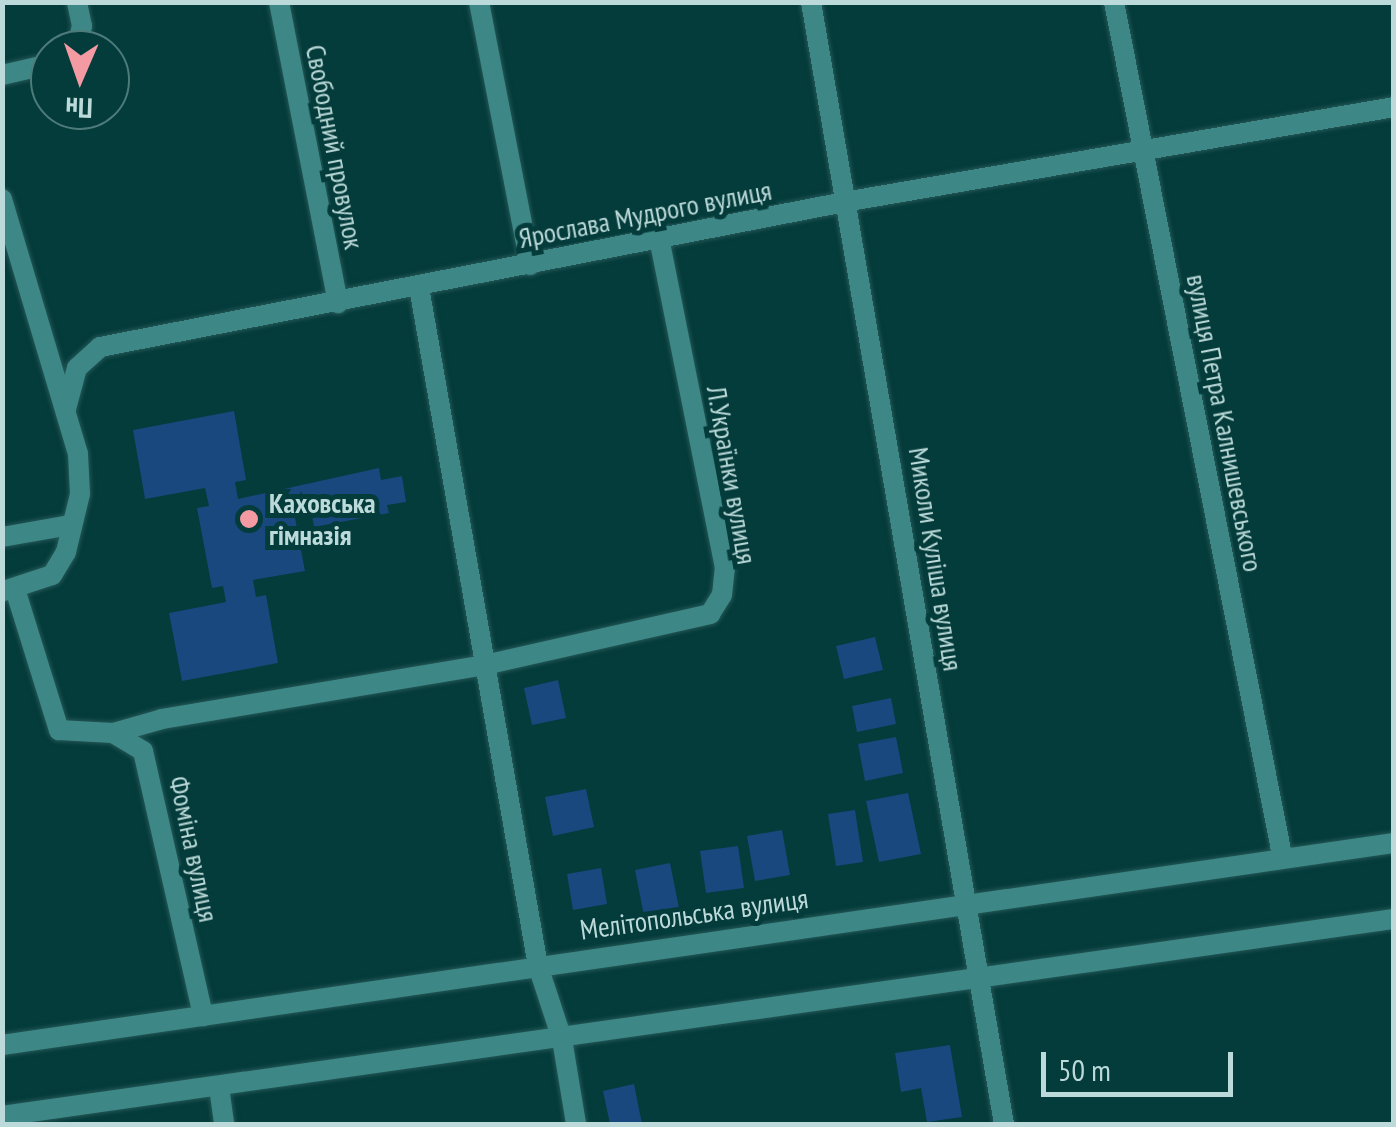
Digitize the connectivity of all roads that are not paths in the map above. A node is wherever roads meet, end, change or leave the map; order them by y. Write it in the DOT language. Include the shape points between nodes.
graph roads {
  1 [pos="77,2"];
  2 [pos="279,2"];
  3 [pos="479,2"];
  4 [pos="811,2"];
  5 [pos="1114,2"];
  6 [pos="81,30"];
  7 [pos="30,69"];
  8 [pos="2,75"];
  9 [pos="1394,107"];
  10 [pos="1142,151"];
  11 [pos="2,199"];
  12 [pos="850,200"];
  13 [pos="660,239"];
  14 [pos="530,265"];
  15 [pos="419,287"];
  16 [pos="338,303"];
  17 [pos="66,409"];
  18 [pos="71,525"];
  19 [pos="2,537"];
  20 [pos="9,591"];
  21 [pos="489,664"];
  22 [pos="113,733"];
  23 [pos="1394,843"];
  24 [pos="1282,855"];
  25 [pos="963,902"];
  26 [pos="1394,919"];
  27 [pos="538,966"];
  28 [pos="976,982"];
  29 [pos="202,1016"];
  30 [pos="562,1039"];
  31 [pos="2,1045"];
  32 [pos="219,1087"];
  33 [pos="2,1116"];
  34 [pos="224,1124"];
  35 [pos="576,1124"];
  36 [pos="1004,1124"];
  1 -- 6 [label="street"];
  2 -- 16 [label="street, Свободний провулок"];
  3 -- 14 [label="street"];
  4 -- 12 [label="street, Миколи Куліша вулиця"];
  5 -- 10 [label="street, вулиця Петра Калнишевського"];
  7 -- 8 [label="street"];
  9 -- 10 [label="street, Ярослава Мудрого вулиця"];
  10 -- 12 [label="street, Ярослава Мудрого вулиця"];
  10 -- 24 [label="street, вулиця Петра Калнишевського"];
  11 -- 17 [label="street"];
  12 -- 13 [label="street, Ярослава Мудрого вулиця"];
  12 -- 25 [label="street, Миколи Куліша вулиця"];
  13 -- 14 [label="street, Ярослава Мудрого вулиця"];
  13 -- 21 [label="street, Л.Українки вулиця" via="725,568 722,595 710,614"];
  14 -- 15 [label="street, Ярослава Мудрого вулиця"];
  15 -- 16 [label="street, Ярослава Мудрого вулиця"];
  15 -- 21 [label="street"];
  16 -- 17 [label="street, Ярослава Мудрого вулиця" via="100,347 77,368"];
  17 -- 18 [label="street" via="80,494"];
  18 -- 19 [label="street"];
  18 -- 20 [label="street" via="52,575"];
  20 -- 22 [label="street" via="50,718 67,733"];
  21 -- 22 [label="street, Л.Українки вулиця"];
  21 -- 27 [label="street"];
  22 -- 29 [label="street, Фоміна вулиця" via="130,740 148,765"];
  23 -- 24 [label="street, Мелітопольська вулиця"];
  24 -- 25 [label="street, Мелітопольська вулиця"];
  25 -- 27 [label="street, Мелітопольська вулиця"];
  25 -- 28 [label="street, Миколи Куліша вулиця"];
  26 -- 28 [label="street"];
  27 -- 29 [label="street, Мелітопольська вулиця"];
  27 -- 30 [label="street"];
  28 -- 30 [label="street"];
  28 -- 36 [label="street, Миколи Куліша вулиця"];
  29 -- 31 [label="street, Мелітопольська вулиця"];
  30 -- 32 [label="street"];
  30 -- 35 [label="street"];
  32 -- 33 [label="street"];
  32 -- 34 [label="street"];
}
